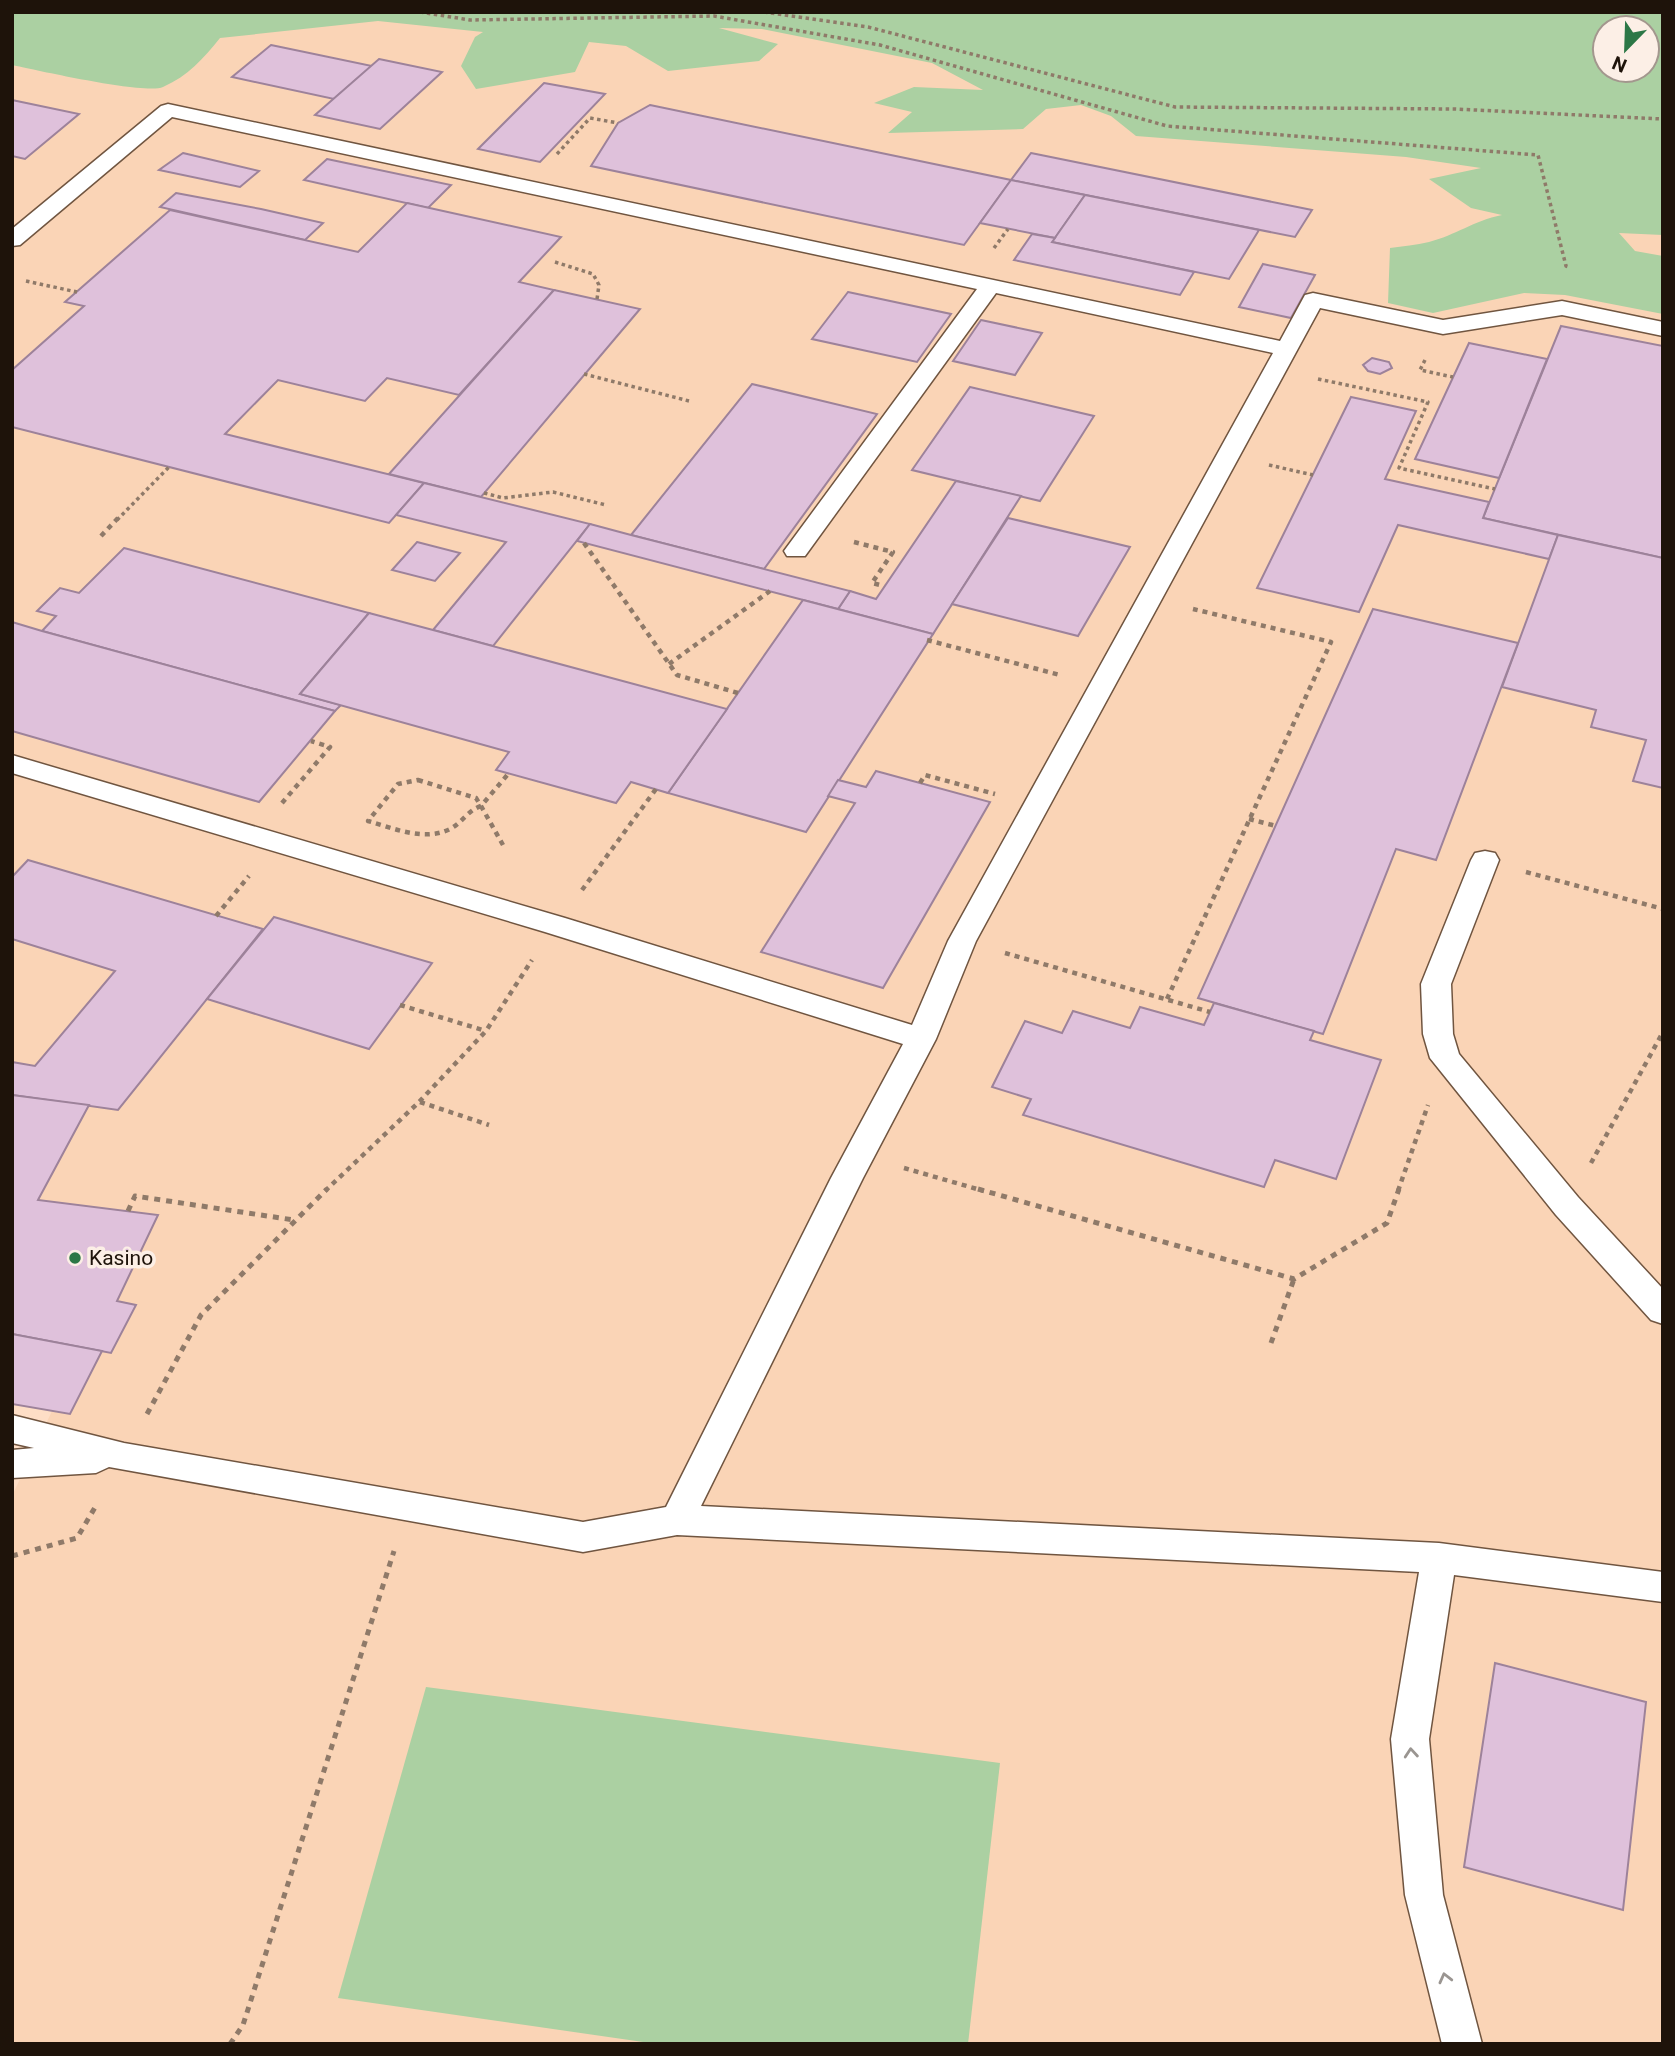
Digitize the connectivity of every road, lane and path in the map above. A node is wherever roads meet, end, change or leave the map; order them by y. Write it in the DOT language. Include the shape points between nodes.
graph roads {
  1 [pos="420,12"];
  2 [pos="764,12"];
  3 [pos="1663,119"];
  4 [pos="618,122"];
  5 [pos="527,185"];
  6 [pos="12,240"];
  7 [pos="555,262"];
  8 [pos="1578,269"];
  9 [pos="26,281"];
  10 [pos="990,285"];
  11 [pos="77,292"];
  12 [pos="597,299"];
  13 [pos="1663,329"];
  14 [pos="1281,359"];
  15 [pos="584,374"];
  16 [pos="689,401"];
  17 [pos="169,467"];
  18 [pos="1495,489"];
  19 [pos="484,493"];
  20 [pos="606,505"];
  21 [pos="811,532"];
  22 [pos="101,536"];
  23 [pos="584,543"];
  24 [pos="796,551"];
  25 [pos="884,586"];
  26 [pos="769,591"];
  27 [pos="1150,598"];
  28 [pos="927,640"];
  29 [pos="669,664"];
  30 [pos="1101,686"];
  31 [pos="738,692"];
  32 [pos="311,741"];
  33 [pos="12,764"];
  34 [pos="509,773"];
  35 [pos="920,783"];
  36 [pos="656,789"];
  37 [pos="1036,805"];
  38 [pos="481,806"];
  39 [pos="1249,820"];
  40 [pos="1276,826"];
  41 [pos="255,836"];
  42 [pos="503,845"];
  43 [pos="1485,860"];
  44 [pos="1663,909"];
  45 [pos="555,925"];
  46 [pos="962,941"];
  47 [pos="1167,999"];
  48 [pos="400,1005"];
  49 [pos="1210,1012"];
  50 [pos="486,1031"];
  51 [pos="1663,1032"];
  52 [pos="921,1039"];
  53 [pos="1445,1058"];
  54 [pos="419,1102"];
  55 [pos="489,1125"];
  56 [pos="859,1155"];
  57 [pos="1567,1206"];
  58 [pos="128,1211"];
  59 [pos="295,1221"];
  60 [pos="1294,1279"];
  61 [pos="1663,1311"];
  62 [pos="1271,1343"];
  63 [pos="12,1429"];
  64 [pos="124,1457"];
  65 [pos="12,1464"];
  66 [pos="407,1508"];
  67 [pos="677,1520"];
  68 [pos="12,1556"];
  69 [pos="1439,1558"];
  70 [pos="1663,1587"];
  71 [pos="230,2044"];
  72 [pos="1462,2044"];
  1 -- 8 [label="path" via="470,20 714,16 880,46 1167,126 1538,155 1566,267"];
  2 -- 3 [label="path" via="868,27 1175,107 1454,109"];
  4 -- 5 [label="path" via="590,118"];
  5 -- 6 [label="lane" via="168,110"];
  5 -- 10 [label="lane"];
  7 -- 12 [label="path" via="593,274 599,285"];
  9 -- 11 [label="path"];
  10 -- 14 [label="lane"];
  10 -- 21 [label="lane"];
  13 -- 14 [label="lane" via="1562,308 1443,327 1313,300"];
  14 -- 18 [label="path" via="1428,402 1399,468"];
  14 -- 27 [label="lane"];
  15 -- 16 [label="path"];
  17 -- 22 [label="path"];
  19 -- 20 [label="path" via="503,498 553,492"];
  21 -- 24 [label="lane"];
  21 -- 25 [label="path" via="893,552 872,583"];
  23 -- 29 [label="path"];
  26 -- 29 [label="path"];
  27 -- 30 [label="lane"];
  27 -- 39 [label="path" via="1331,642"];
  28 -- 30 [label="path"];
  29 -- 31 [label="path" via="677,675"];
  30 -- 37 [label="lane"];
  32 -- 41 [label="path" via="330,747"];
  33 -- 41 [label="lane"];
  34 -- 38 [label="path"];
  35 -- 37 [label="path" via="925,775"];
  36 -- 45 [label="path"];
  37 -- 46 [label="lane"];
  38 -- 38 [label="path" via="476,798 418,780 398,784 369,821 424,836 458,824 470,809"];
  38 -- 42 [label="path"];
  39 -- 40 [label="path"];
  39 -- 47 [label="path"];
  41 -- 45 [label="lane"];
  43 -- 44 [label="path"];
  43 -- 53 [label="lane" via="1436,984 1438,1034"];
  45 -- 50 [label="path"];
  45 -- 52 [label="lane"];
  46 -- 47 [label="path"];
  46 -- 52 [label="lane"];
  47 -- 49 [label="path"];
  48 -- 50 [label="path"];
  50 -- 54 [label="path"];
  51 -- 57 [label="path"];
  52 -- 56 [label="lane"];
  53 -- 57 [label="lane"];
  53 -- 60 [label="path" via="1387,1223"];
  54 -- 55 [label="path"];
  54 -- 59 [label="path"];
  56 -- 60 [label="path"];
  56 -- 67 [label="lane"];
  57 -- 61 [label="lane"];
  58 -- 59 [label="path" via="135,1196"];
  59 -- 64 [label="path" via="201,1315"];
  60 -- 62 [label="path"];
  63 -- 64 [label="lane"];
  64 -- 65 [label="lane"];
  64 -- 66 [label="lane"];
  64 -- 68 [label="path" via="77,1538"];
  66 -- 67 [label="lane" via="583,1537"];
  66 -- 71 [label="path" via="243,2025"];
  67 -- 69 [label="lane"];
  69 -- 70 [label="lane"];
  72 -- 69 [label="lane, one-way" via="1424,1895 1410,1740"];
}
